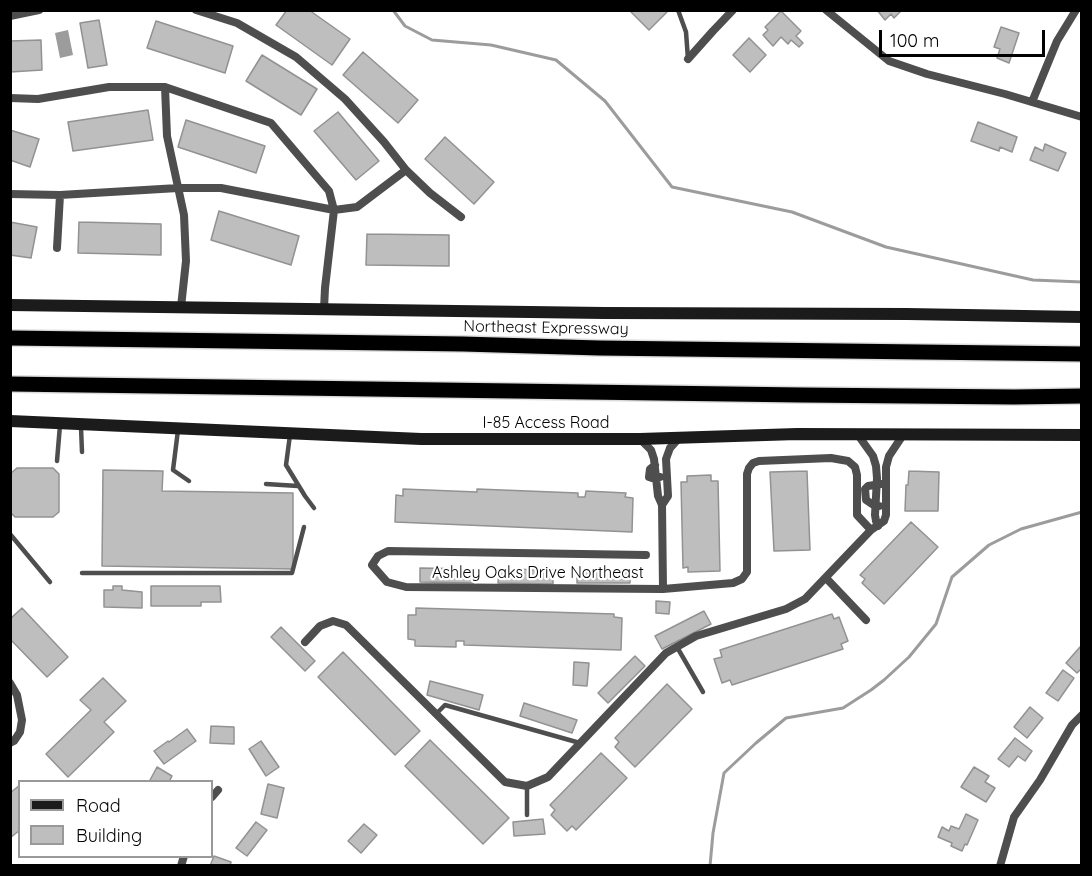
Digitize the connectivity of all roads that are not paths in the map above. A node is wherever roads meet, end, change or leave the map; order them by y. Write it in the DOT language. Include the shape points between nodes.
graph roads {
  1 [pos="39,10"];
  2 [pos="196,10"];
  3 [pos="678,10"];
  4 [pos="733,10"];
  5 [pos="826,10"];
  6 [pos="1076,10"];
  7 [pos="10,16"];
  8 [pos="688,59"];
  9 [pos="165,87"];
  10 [pos="10,98"];
  11 [pos="1032,102"];
  12 [pos="1082,117"];
  13 [pos="406,170"];
  14 [pos="178,188"];
  15 [pos="10,195"];
  16 [pos="60,195"];
  17 [pos="334,210"];
  18 [pos="461,218"];
  19 [pos="57,248"];
  20 [pos="10,305"];
  21 [pos="181,307"];
  22 [pos="324,309"];
  23 [pos="1082,317"];
  24 [pos="10,338"];
  25 [pos="1082,354"];
  26 [pos="10,384"];
  27 [pos="1082,396"];
  28 [pos="10,421"];
  29 [pos="60,423"];
  30 [pos="81,424"];
  31 [pos="178,428"];
  32 [pos="290,434"];
  33 [pos="858,435"];
  34 [pos="903,435"];
  35 [pos="1082,435"];
  36 [pos="679,438"];
  37 [pos="640,439"];
  38 [pos="81,452"];
  39 [pos="57,461"];
  40 [pos="666,476"];
  41 [pos="657,478"];
  42 [pos="189,481"];
  43 [pos="266,484"];
  44 [pos="881,484"];
  45 [pos="298,486"];
  46 [pos="662,505"];
  47 [pos="875,506"];
  48 [pos="886,506"];
  49 [pos="314,508"];
  50 [pos="304,527"];
  51 [pos="875,528"];
  52 [pos="10,534"];
  53 [pos="646,555"];
  54 [pos="82,573"];
  55 [pos="826,578"];
  56 [pos="50,582"];
  57 [pos="663,589"];
  58 [pos="866,620"];
  59 [pos="305,642"];
  60 [pos="677,647"];
  61 [pos="10,683"];
  62 [pos="704,692"];
  63 [pos="436,714"];
  64 [pos="1082,715"];
  65 [pos="10,743"];
  66 [pos="580,743"];
  67 [pos="527,786"];
  68 [pos="218,790"];
  69 [pos="213,796"];
  70 [pos="527,815"];
  71 [pos="1000,866"];
  1 -- 7 [label="street"];
  2 -- 13 [label="street" via="237,23 296,57 345,99"];
  3 -- 8 [label="lane" via="686,32"];
  4 -- 8 [label="street"];
  5 -- 11 [label="street" via="889,61"];
  6 -- 11 [label="street" via="1057,41"];
  9 -- 10 [label="street" via="109,87 38,99"];
  9 -- 14 [label="street" via="167,136"];
  9 -- 17 [label="street" via="271,123 329,191"];
  11 -- 12 [label="street"];
  13 -- 17 [label="street" via="357,207"];
  13 -- 18 [label="street"];
  14 -- 16 [label="street"];
  14 -- 17 [label="street" via="221,188"];
  14 -- 21 [label="street" via="184,215 186,261"];
  15 -- 16 [label="street"];
  16 -- 19 [label="street"];
  17 -- 22 [label="street"];
  20 -- 21 [label="main road"];
  21 -- 22 [label="main road"];
  22 -- 23 [label="main road"];
  24 -- 25 [label="highway, Northeast Expressway"];
  26 -- 27 [label="highway"];
  28 -- 29 [label="main road, I-85 Access Road"];
  29 -- 30 [label="main road, I-85 Access Road"];
  29 -- 39 [label="lane"];
  30 -- 31 [label="main road, I-85 Access Road"];
  30 -- 38 [label="lane"];
  31 -- 32 [label="main road, I-85 Access Road"];
  31 -- 42 [label="lane" via="173,470"];
  32 -- 37 [label="main road, I-85 Access Road" via="421,439"];
  32 -- 45 [label="lane" via="286,465"];
  33 -- 34 [label="main road, I-85 Access Road"];
  33 -- 36 [label="main road, I-85 Access Road"];
  33 -- 44 [label="street" via="873,456"];
  34 -- 35 [label="main road, I-85 Access Road"];
  34 -- 44 [label="street" via="889,456"];
  36 -- 37 [label="main road, I-85 Access Road"];
  36 -- 40 [label="street, Ashley Oaks Drive Northeast" via="667,454"];
  37 -- 41 [label="street, Ashley Oaks Drive Northeast" via="651,450"];
  40 -- 41 [label="street"];
  40 -- 46 [label="street, Ashley Oaks Drive Northeast" via="668,496"];
  41 -- 46 [label="street, Ashley Oaks Drive Northeast"];
  43 -- 45 [label="lane"];
  44 -- 47 [label="street"];
  44 -- 48 [label="street"];
  45 -- 49 [label="lane"];
  46 -- 57 [label="street, Ashley Oaks Drive Northeast"];
  47 -- 48 [label="street"];
  47 -- 51 [label="street"];
  48 -- 51 [label="street" via="884,521"];
  50 -- 54 [label="lane" via="292,573"];
  51 -- 55 [label="street"];
  51 -- 57 [label="street" via="857,516 857,475 848,461 759,461 748,468 747,474 747,572 742,579"];
  52 -- 56 [label="lane"];
  53 -- 57 [label="street, Ashley Oaks Drive Northeast" via="387,551 372,565 387,582 406,587"];
  55 -- 58 [label="street"];
  55 -- 60 [label="street" via="805,599 786,609 696,636"];
  59 -- 63 [label="street" via="320,626 333,621 346,625"];
  60 -- 62 [label="lane"];
  60 -- 66 [label="street" via="666,653"];
  61 -- 65 [label="street" via="17,695 21,720 20,732"];
  63 -- 66 [label="lane" via="445,705"];
  63 -- 67 [label="street" via="505,782"];
  64 -- 71 [label="street" via="1071,725 1014,817"];
  66 -- 67 [label="street" via="548,777"];
  67 -- 70 [label="lane"];
  68 -- 69 [label="street"];
}
